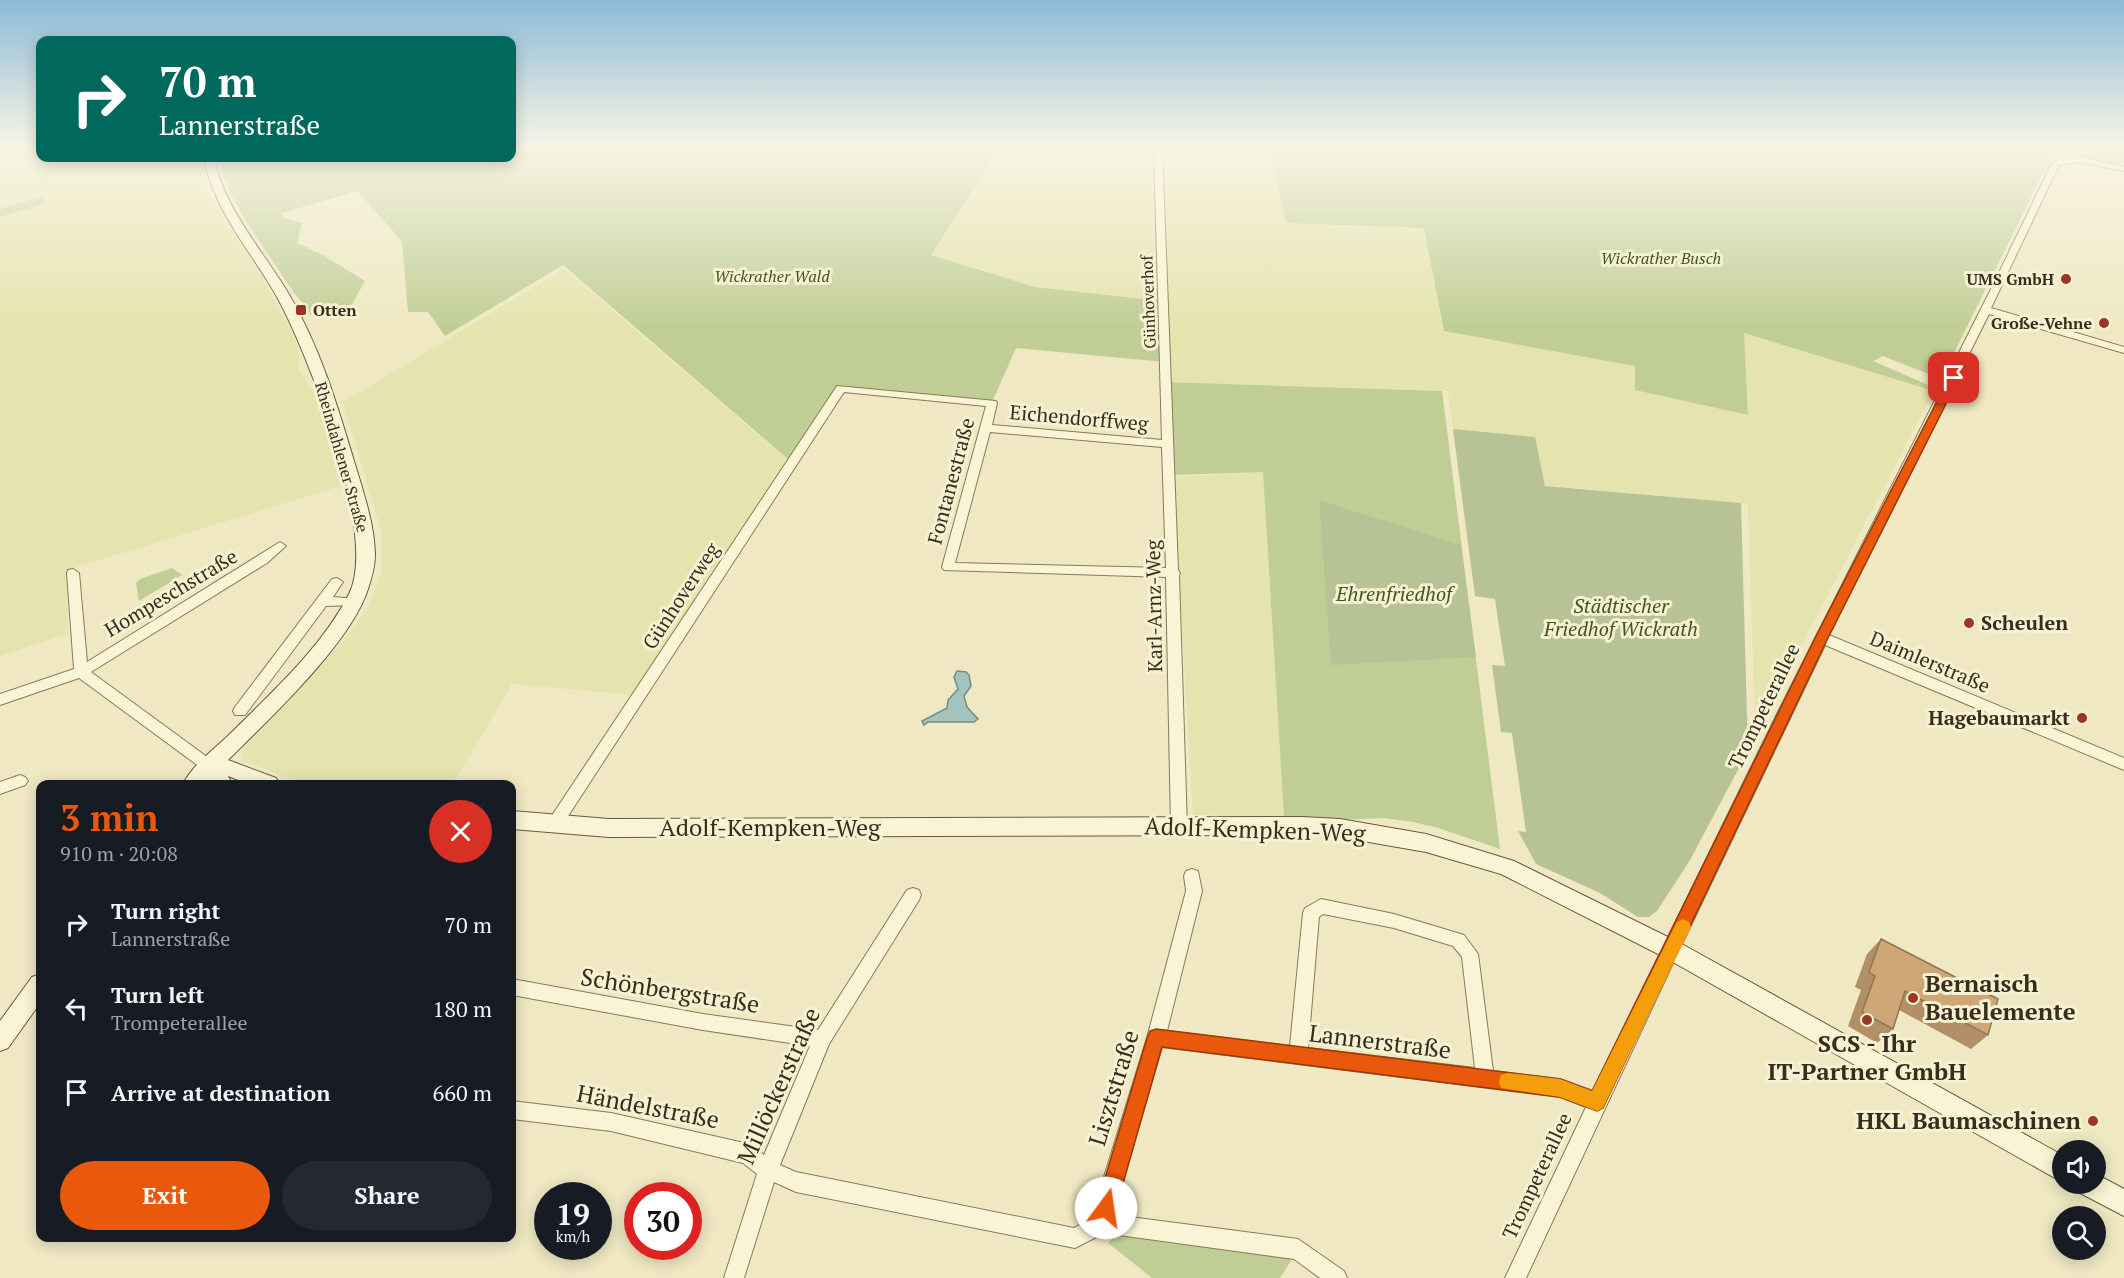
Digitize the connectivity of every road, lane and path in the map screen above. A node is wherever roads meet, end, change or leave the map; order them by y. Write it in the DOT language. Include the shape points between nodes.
graph roads {
  1 [pos="228,208"];
  2 [pos="1160,208"];
  3 [pos="2035,208"];
  4 [pos="1987,310"];
  5 [pos="2124,350"];
  6 [pos="1165,384"];
  7 [pos="841,388"];
  8 [pos="986,428"];
  9 [pos="1168,444"];
  10 [pos="280,546"];
  11 [pos="73,573"];
  12 [pos="1174,573"];
  13 [pos="337,582"];
  14 [pos="323,601"];
  15 [pos="354,602"];
  16 [pos="1822,638"];
  17 [pos="81,672"];
  18 [pos="0,700"];
  19 [pos="240,711"];
  20 [pos="2124,764"];
  21 [pos="209,766"];
  22 [pos="197,780"];
  23 [pos="219,780"];
  24 [pos="258,780"];
  25 [pos="20,781"];
  26 [pos="0,788"];
  27 [pos="516,820"];
  28 [pos="554,825"];
  29 [pos="1179,827"];
  30 [pos="1192,876"];
  31 [pos="913,896"];
  32 [pos="1672,950"];
  33 [pos="516,988"];
  34 [pos="36,990"];
  35 [pos="1156,1038"];
  36 [pos="822,1039"];
  37 [pos="0,1040"];
  38 [pos="1298,1056"];
  39 [pos="1485,1079"];
  40 [pos="1597,1102"];
  41 [pos="516,1110"];
  42 [pos="2052,1163"];
  43 [pos="768,1170"];
  44 [pos="2106,1193"];
  45 [pos="2124,1203"];
  46 [pos="1103,1223"];
  47 [pos="734,1278"];
  48 [pos="1337,1278"];
  49 [pos="1515,1278"];
  1 -- 15 [label="main road, Rheindahlener Straße" via="298,321 331,404 367,546 366,570"];
  2 -- 6 [label="street, Günhoverhof"];
  3 -- 4 [label="street, Trompeterallee"];
  4 -- 5 [label="street"];
  4 -- 16 [label="street, Trompeterallee"];
  6 -- 9 [label="street, Karl-Arnz-Weg"];
  7 -- 8 [label="street, Fontanestraße" via="992,403"];
  7 -- 28 [label="street, Günhoverweg"];
  8 -- 9 [label="street, Eichendorffweg"];
  8 -- 12 [label="street, Fontanestraße" via="948,567"];
  9 -- 12 [label="street, Karl-Arnz-Weg"];
  10 -- 17 [label="street, Hompeschstraße"];
  11 -- 17 [label="street, Hompeschstraße"];
  12 -- 29 [label="street, Karl-Arnz-Weg"];
  13 -- 14 [label="street"];
  14 -- 15 [label="street"];
  14 -- 19 [label="street"];
  15 -- 21 [label="main road, Rheindahlener Straße" via="324,647"];
  16 -- 20 [label="street, Daimlerstraße"];
  16 -- 32 [label="street, Trompeterallee"];
  17 -- 18 [label="street"];
  17 -- 21 [label="street"];
  21 -- 22 [label="main road, Rheindahlener Straße"];
  21 -- 23 [label="main road"];
  21 -- 24 [label="main road" via="228,768"];
  25 -- 26 [label="street"];
  27 -- 28 [label="main road, Adolf-Kempken-Weg"];
  28 -- 29 [label="main road, Adolf-Kempken-Weg"];
  29 -- 32 [label="main road, Adolf-Kempken-Weg" via="1340,828 1426,843 1506,867"];
  30 -- 35 [label="street, Lisztstraße" via="1194,891"];
  31 -- 36 [label="street, Millöckerstraße"];
  32 -- 40 [label="street, Trompeterallee"];
  32 -- 42 [label="main road, Adolf-Kempken-Weg"];
  33 -- 36 [label="street, Schönbergstraße" via="706,1023"];
  34 -- 37 [label="main road"];
  35 -- 38 [label="street, Lannerstraße"];
  35 -- 46 [label="street, Lisztstraße"];
  36 -- 43 [label="street, Millöckerstraße"];
  38 -- 39 [label="street, Lannerstraße"];
  38 -- 39 [label="street" via="1311,913 1321,906 1395,921 1458,940 1470,954"];
  39 -- 40 [label="street, Lannerstraße" via="1560,1088"];
  40 -- 49 [label="street, Trompeterallee"];
  41 -- 43 [label="street, Händelstraße" via="611,1122 709,1144 750,1156"];
  43 -- 46 [label="street" via="796,1182 1075,1238"];
  43 -- 47 [label="street, Millöckerstraße"];
  44 -- 45 [label="main road"];
  46 -- 48 [label="street" via="1298,1249"];
}
